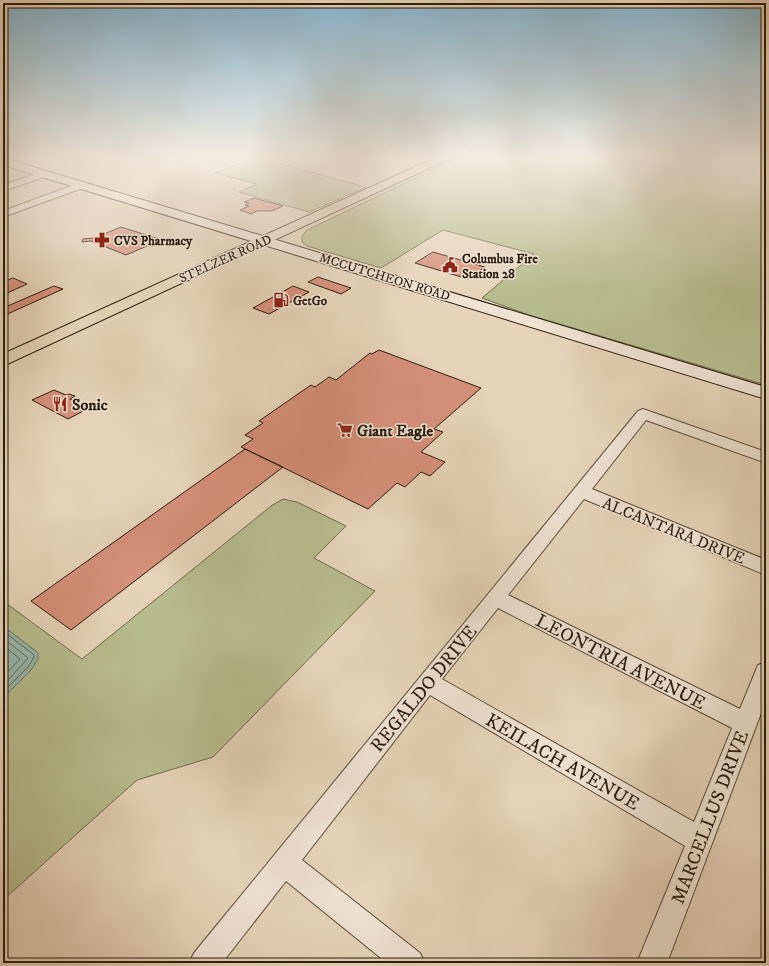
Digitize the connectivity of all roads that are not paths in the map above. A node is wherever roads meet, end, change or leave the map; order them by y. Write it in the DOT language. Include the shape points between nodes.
graph roads {
  1 [pos="38,201"];
  2 [pos="135,201"];
  3 [pos="350,201"];
  4 [pos="3,214"];
  5 [pos="265,241"];
  6 [pos="3,361"];
  7 [pos="766,393"];
  8 [pos="766,458"];
  9 [pos="582,492"];
  10 [pos="766,568"];
  11 [pos="496,598"];
  12 [pos="766,671"];
  13 [pos="427,682"];
  14 [pos="746,724"];
  15 [pos="700,840"];
  16 [pos="285,863"];
  17 [pos="204,963"];
  18 [pos="410,963"];
  19 [pos="652,963"];
  1 -- 4 [label="street"];
  2 -- 5 [label="main road, MCCUTCHEON ROAD"];
  3 -- 5 [label="main road, STELZER ROAD"];
  5 -- 6 [label="main road, STELZER ROAD" via="92,318"];
  5 -- 7 [label="main road, MCCUTCHEON ROAD"];
  8 -- 9 [label="street, REGALDO DRIVE" via="643,414"];
  9 -- 10 [label="street, ALCANTARA DRIVE"];
  9 -- 11 [label="street, REGALDO DRIVE"];
  11 -- 13 [label="street, REGALDO DRIVE"];
  11 -- 14 [label="street, LEONTRIA AVENUE"];
  12 -- 14 [label="street, MARCELLUS DRIVE"];
  13 -- 15 [label="street, KEILACH AVENUE"];
  13 -- 16 [label="street, REGALDO DRIVE"];
  14 -- 15 [label="street, MARCELLUS DRIVE"];
  15 -- 19 [label="street, MARCELLUS DRIVE"];
  16 -- 17 [label="street, REGALDO DRIVE"];
  16 -- 18 [label="street"];
}
